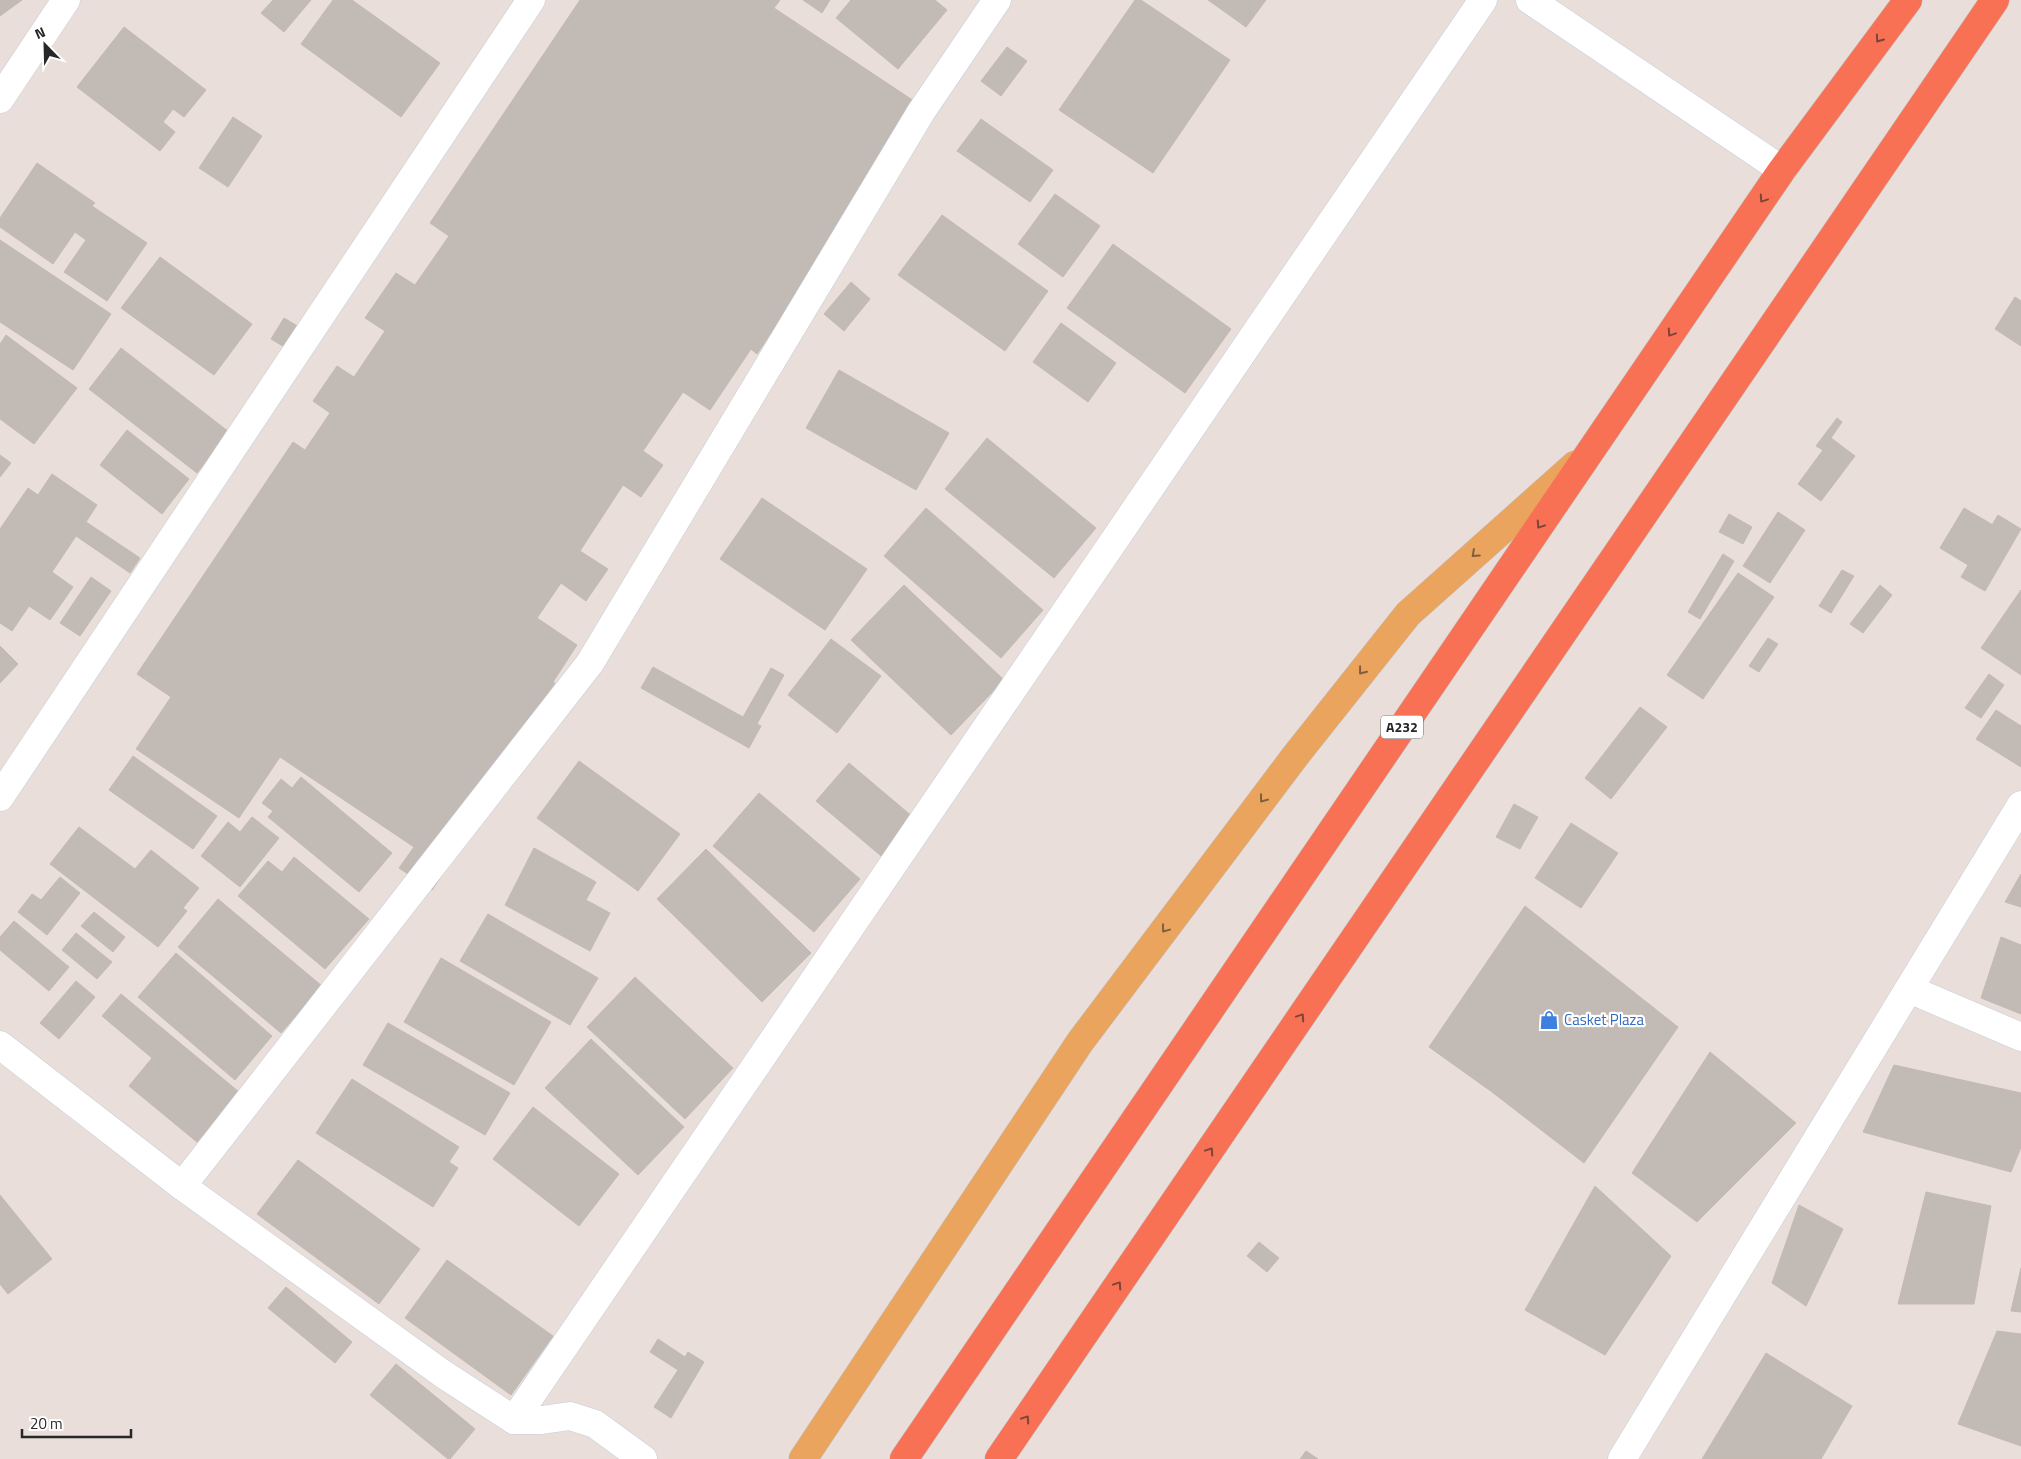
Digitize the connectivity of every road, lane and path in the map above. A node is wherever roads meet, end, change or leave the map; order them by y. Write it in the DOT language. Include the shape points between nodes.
graph roads {
  1 [pos="66,0"];
  2 [pos="530,0"];
  3 [pos="997,0"];
  4 [pos="1482,0"];
  5 [pos="1530,0"];
  6 [pos="1908,0"];
  7 [pos="1995,0"];
  8 [pos="0,98"];
  9 [pos="1782,170"];
  10 [pos="1590,452"];
  11 [pos="0,797"];
  12 [pos="2021,806"];
  13 [pos="1909,989"];
  14 [pos="2021,1038"];
  15 [pos="0,1045"];
  16 [pos="182,1186"];
  17 [pos="514,1420"];
  18 [pos="643,1459"];
  19 [pos="803,1459"];
  20 [pos="904,1459"];
  21 [pos="998,1459"];
  22 [pos="1622,1459"];
  1 -- 8 [label="street"];
  2 -- 11 [label="street"];
  3 -- 16 [label="street" via="921,112 590,663"];
  4 -- 17 [label="street"];
  5 -- 9 [label="street"];
  6 -- 9 [label="highway, A232, one-way"];
  21 -- 7 [label="highway, one-way"];
  9 -- 10 [label="highway, A232, one-way"];
  10 -- 19 [label="main road, one-way" via="1408,614 1302,747 1080,1042"];
  10 -- 20 [label="highway, A232, one-way"];
  12 -- 13 [label="street"];
  13 -- 14 [label="street"];
  13 -- 22 [label="street"];
  15 -- 16 [label="street"];
  16 -- 17 [label="street" via="443,1374"];
  17 -- 18 [label="street" via="570,1416 595,1424"];
}
